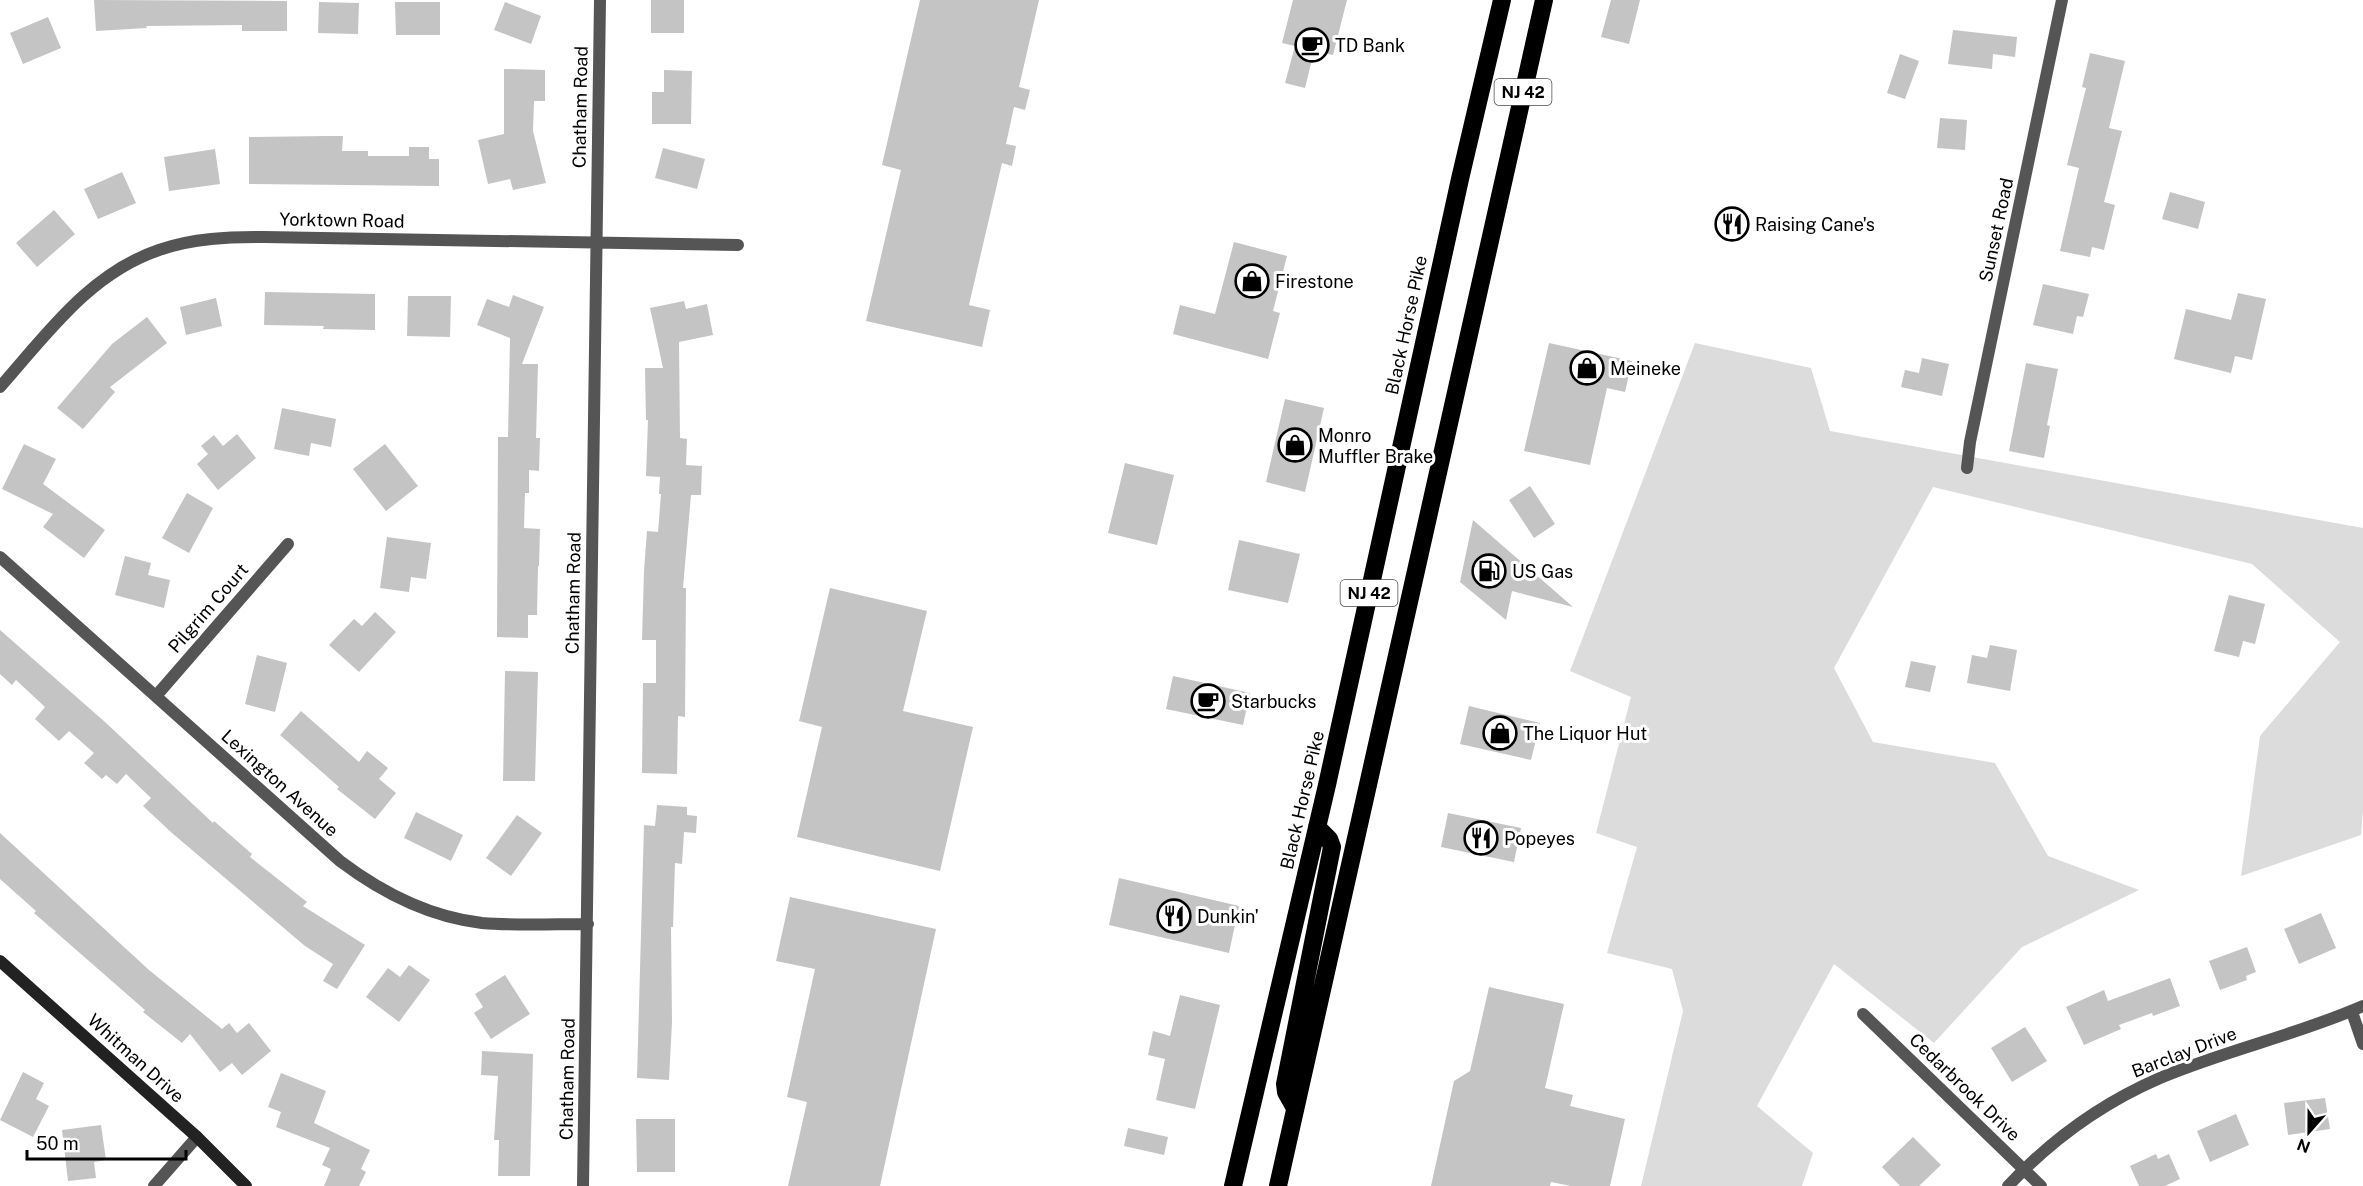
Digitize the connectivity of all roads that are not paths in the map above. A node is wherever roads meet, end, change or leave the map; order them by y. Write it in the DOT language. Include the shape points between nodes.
graph roads {
  1 [pos="600,0"];
  2 [pos="1502,0"];
  3 [pos="1544,0"];
  4 [pos="2062,0"];
  5 [pos="596,243"];
  6 [pos="738,244"];
  7 [pos="0,387"];
  8 [pos="1967,468"];
  9 [pos="288,544"];
  10 [pos="0,557"];
  11 [pos="156,696"];
  12 [pos="1317,827"];
  13 [pos="588,924"];
  14 [pos="0,960"];
  15 [pos="2357,1009"];
  16 [pos="1863,1014"];
  17 [pos="2363,1044"];
  18 [pos="1295,1108"];
  19 [pos="197,1137"];
  20 [pos="2024,1169"];
  21 [pos="154,1186"];
  22 [pos="246,1186"];
  23 [pos="583,1186"];
  24 [pos="1233,1186"];
  25 [pos="1278,1186"];
  26 [pos="2008,1186"];
  27 [pos="2041,1186"];
  1 -- 5 [label="street, Chatham Road"];
  2 -- 12 [label="highway, Black Horse Pike / NJ 42"];
  3 -- 18 [label="highway, NJ 42"];
  4 -- 8 [label="street, Sunset Road"];
  5 -- 6 [label="street, Yorktown Road"];
  5 -- 7 [label="street, Yorktown Road" via="264,237 182,243 138,259 97,284"];
  5 -- 13 [label="street, Chatham Road"];
  9 -- 11 [label="street, Pilgrim Court"];
  10 -- 11 [label="street, Lexington Avenue"];
  11 -- 13 [label="street, Lexington Avenue" via="340,861 379,888 421,907 465,920"];
  12 -- 18 [label="highway" via="1332,847 1285,1084"];
  12 -- 24 [label="highway, Black Horse Pike / NJ 42"];
  13 -- 23 [label="street, Chatham Road"];
  14 -- 19 [label="street, Whitman Drive"];
  15 -- 17 [label="street"];
  15 -- 20 [label="street, Barclay Drive" via="2136,1089 2070,1128"];
  16 -- 20 [label="street, Cedarbrook Drive"];
  18 -- 25 [label="highway, NJ 42"];
  19 -- 21 [label="street"];
  19 -- 22 [label="street, Whitman Drive"];
  20 -- 26 [label="street, Barclay Drive"];
  20 -- 27 [label="street, Cedarbrook Drive"];
}
